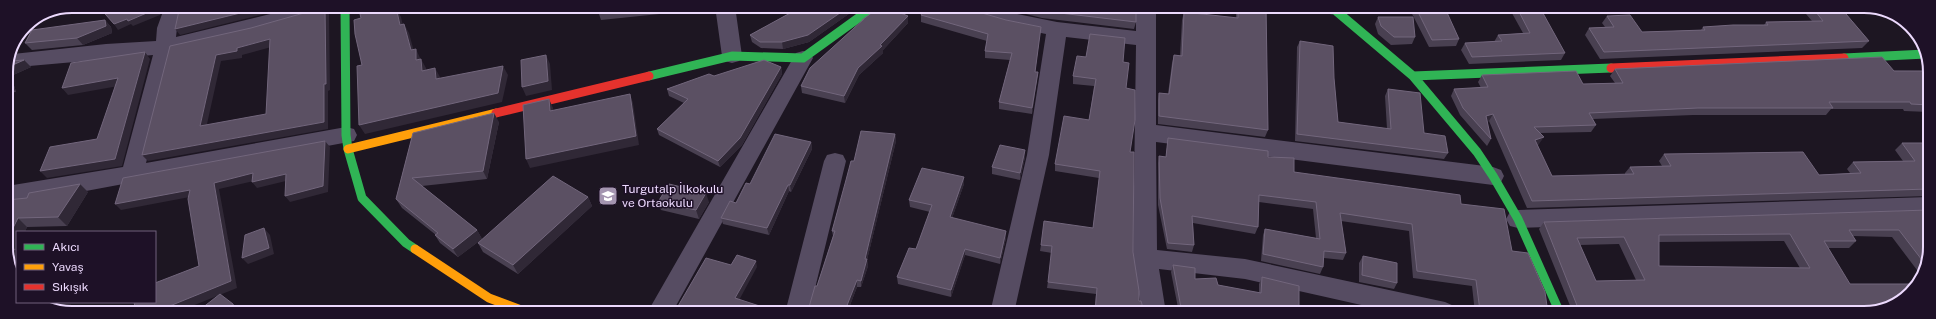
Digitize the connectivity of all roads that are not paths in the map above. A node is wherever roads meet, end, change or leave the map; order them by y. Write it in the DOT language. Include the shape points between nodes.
graph roads {
  1 [pos="172,13"];
  2 [pos="302,13"];
  3 [pos="345,13"];
  4 [pos="726,13"];
  5 [pos="865,13"];
  6 [pos="986,13"];
  7 [pos="1146,13"];
  8 [pos="1342,13"];
  9 [pos="1057,29"];
  10 [pos="1145,39"];
  11 [pos="165,47"];
  12 [pos="732,56"];
  13 [pos="1921,56"];
  14 [pos="802,58"];
  15 [pos="14,62"];
  16 [pos="1413,76"];
  17 [pos="1144,132"];
  18 [pos="347,142"];
  19 [pos="836,161"];
  20 [pos="132,174"];
  21 [pos="1493,176"];
  22 [pos="13,194"];
  23 [pos="1923,206"];
  24 [pos="1518,219"];
  25 [pos="1144,258"];
  26 [pos="511,306"];
  27 [pos="663,306"];
  28 [pos="799,306"];
  29 [pos="1004,306"];
  30 [pos="1153,306"];
  31 [pos="1413,306"];
  32 [pos="1557,306"];
  1 -- 11 [label="street" via="167,28"];
  2 -- 11 [label="street"];
  3 -- 18 [label="street"];
  4 -- 12 [label="street"];
  5 -- 14 [label="street"];
  6 -- 9 [label="street"];
  7 -- 10 [label="street"];
  8 -- 16 [label="street"];
  9 -- 10 [label="street"];
  9 -- 29 [label="street" via="1038,155"];
  10 -- 17 [label="street"];
  11 -- 15 [label="street"];
  11 -- 20 [label="street"];
  12 -- 14 [label="street"];
  12 -- 18 [label="street"];
  13 -- 16 [label="street"];
  14 -- 27 [label="street"];
  16 -- 21 [label="street" via="1477,152"];
  17 -- 21 [label="street"];
  17 -- 25 [label="street"];
  18 -- 20 [label="street"];
  18 -- 26 [label="street" via="362,198 406,243 490,298"];
  19 -- 28 [label="street"];
  20 -- 22 [label="street"];
  21 -- 24 [label="street"];
  23 -- 24 [label="street"];
  24 -- 32 [label="street"];
  25 -- 30 [label="street"];
  25 -- 31 [label="street" via="1245,269"];
}
